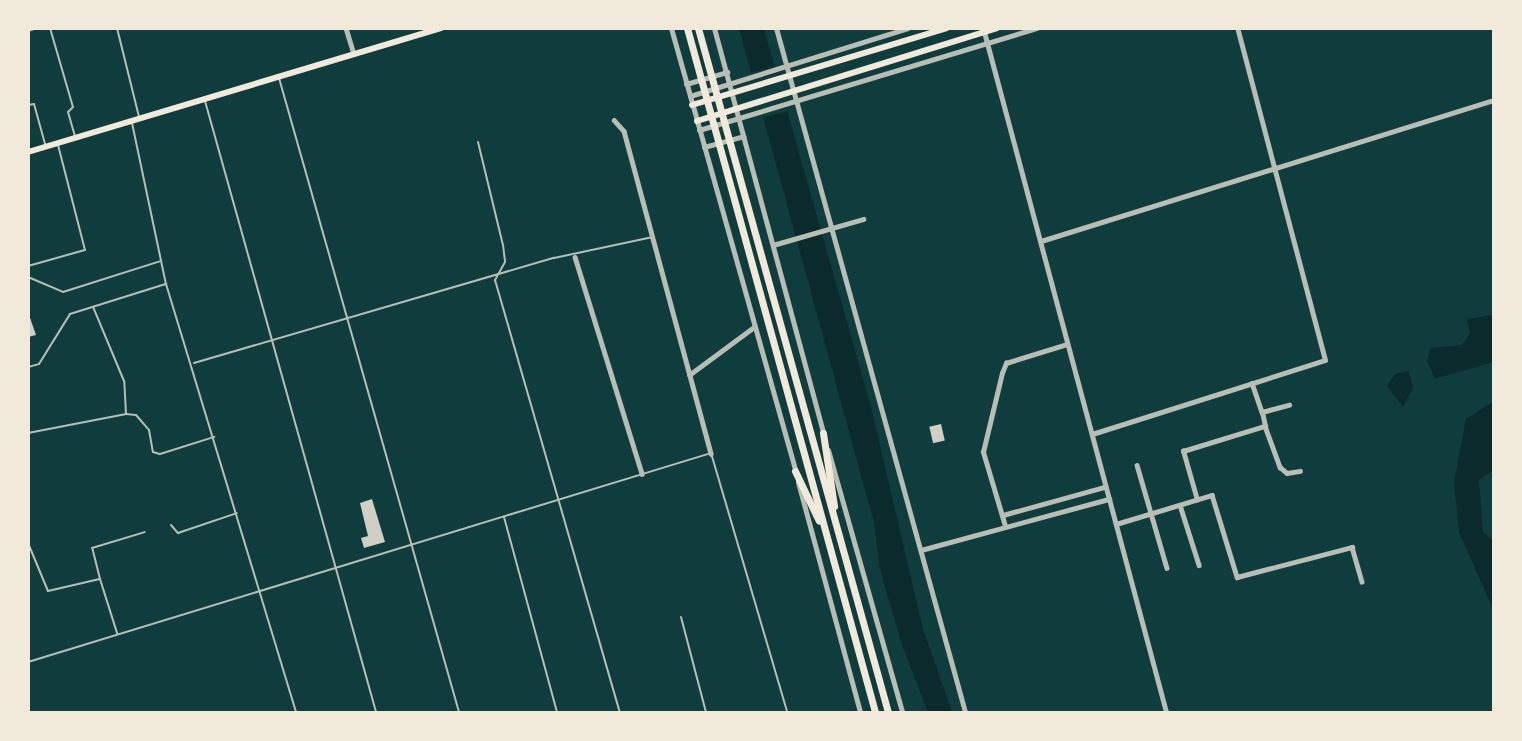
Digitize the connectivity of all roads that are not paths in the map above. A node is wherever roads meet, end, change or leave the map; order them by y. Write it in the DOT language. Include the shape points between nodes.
graph roads {
  1 [pos="37,28"];
  2 [pos="50,28"];
  3 [pos="117,28"];
  4 [pos="346,28"];
  5 [pos="441,28"];
  6 [pos="671,28"];
  7 [pos="687,28"];
  8 [pos="698,28"];
  9 [pos="714,28"];
  10 [pos="776,28"];
  11 [pos="908,28"];
  12 [pos="947,28"];
  13 [pos="997,28"];
  14 [pos="1037,28"];
  15 [pos="1237,28"];
  16 [pos="432,30"];
  17 [pos="28,31"];
  18 [pos="984,31"];
  19 [pos="988,44"];
  20 [pos="354,54"];
  21 [pos="727,72"];
  22 [pos="278,77"];
  23 [pos="686,84"];
  24 [pos="730,84"];
  25 [pos="733,94"];
  26 [pos="690,96"];
  27 [pos="1494,100"];
  28 [pos="205,101"];
  29 [pos="28,105"];
  30 [pos="692,105"];
  31 [pos="737,110"];
  32 [pos="739,118"];
  33 [pos="140,120"];
  34 [pos="614,120"];
  35 [pos="697,121"];
  36 [pos="132,122"];
  37 [pos="699,130"];
  38 [pos="744,136"];
  39 [pos="75,139"];
  40 [pos="478,142"];
  41 [pos="58,144"];
  42 [pos="45,147"];
  43 [pos="704,147"];
  44 [pos="28,152"];
  45 [pos="1276,172"];
  46 [pos="863,219"];
  47 [pos="653,237"];
  48 [pos="1041,241"];
  49 [pos="773,245"];
  50 [pos="575,257"];
  51 [pos="162,261"];
  52 [pos="28,266"];
  53 [pos="498,274"];
  54 [pos="28,277"];
  55 [pos="166,284"];
  56 [pos="93,307"];
  57 [pos="345,316"];
  58 [pos="754,327"];
  59 [pos="270,338"];
  60 [pos="1067,344"];
  61 [pos="193,364"];
  62 [pos="28,367"];
  63 [pos="689,375"];
  64 [pos="1252,383"];
  65 [pos="1289,405"];
  66 [pos="1262,412"];
  67 [pos="126,414"];
  68 [pos="1265,426"];
  69 [pos="823,433"];
  70 [pos="28,434"];
  71 [pos="1092,434"];
  72 [pos="214,437"];
  73 [pos="711,453"];
  74 [pos="1137,465"];
  75 [pos="795,471"];
  76 [pos="1300,471"];
  77 [pos="642,474"];
  78 [pos="1105,487"];
  79 [pos="1109,499"];
  80 [pos="1197,500"];
  81 [pos="555,501"];
  82 [pos="1179,505"];
  83 [pos="237,513"];
  84 [pos="1151,514"];
  85 [pos="1003,515"];
  86 [pos="504,517"];
  87 [pos="1116,524"];
  88 [pos="171,525"];
  89 [pos="1005,526"];
  90 [pos="145,532"];
  91 [pos="838,535"];
  92 [pos="827,540"];
  93 [pos="28,543"];
  94 [pos="412,545"];
  95 [pos="921,550"];
  96 [pos="1199,565"];
  97 [pos="337,568"];
  98 [pos="1167,568"];
  99 [pos="100,579"];
  100 [pos="1362,582"];
  101 [pos="262,590"];
  102 [pos="681,617"];
  103 [pos="117,633"];
  104 [pos="28,662"];
  105 [pos="296,712"];
  106 [pos="376,712"];
  107 [pos="459,712"];
  108 [pos="557,712"];
  109 [pos="620,712"];
  110 [pos="706,712"];
  111 [pos="787,712"];
  112 [pos="860,712"];
  113 [pos="875,712"];
  114 [pos="888,712"];
  115 [pos="902,712"];
  116 [pos="965,712"];
  117 [pos="1166,712"];
  1 -- 17 [label="lane"];
  2 -- 39 [label="lane" via="73,107 68,112"];
  3 -- 33 [label="lane"];
  4 -- 20 [label="street"];
  5 -- 16 [label="main road"];
  6 -- 23 [label="street"];
  7 -- 92 [label="highway"];
  8 -- 91 [label="highway"];
  9 -- 21 [label="street"];
  10 -- 95 [label="street"];
  11 -- 24 [label="street"];
  12 -- 25 [label="main road"];
  13 -- 18 [label="main road"];
  14 -- 19 [label="street"];
  15 -- 45 [label="street"];
  16 -- 20 [label="main road"];
  18 -- 19 [label="street"];
  18 -- 31 [label="main road"];
  19 -- 32 [label="street"];
  19 -- 48 [label="street"];
  20 -- 22 [label="main road"];
  21 -- 23 [label="street"];
  21 -- 24 [label="street"];
  22 -- 28 [label="main road"];
  22 -- 57 [label="lane"];
  23 -- 26 [label="street"];
  24 -- 25 [label="street"];
  24 -- 26 [label="street"];
  25 -- 30 [label="main road"];
  25 -- 31 [label="street"];
  26 -- 30 [label="street"];
  27 -- 45 [label="street"];
  28 -- 33 [label="main road"];
  28 -- 59 [label="lane" via="272,323"];
  29 -- 42 [label="lane" via="34,104"];
  30 -- 35 [label="street"];
  31 -- 32 [label="street"];
  31 -- 35 [label="main road"];
  32 -- 37 [label="street"];
  32 -- 38 [label="street"];
  33 -- 36 [label="main road"];
  34 -- 47 [label="street" via="624,131"];
  35 -- 37 [label="street"];
  36 -- 39 [label="main road"];
  36 -- 51 [label="lane"];
  37 -- 43 [label="street"];
  38 -- 43 [label="street"];
  38 -- 49 [label="street"];
  39 -- 41 [label="main road"];
  40 -- 53 [label="lane" via="503,245 505,262"];
  41 -- 42 [label="main road"];
  41 -- 52 [label="lane" via="85,250"];
  42 -- 44 [label="main road"];
  43 -- 58 [label="street"];
  45 -- 48 [label="street"];
  45 -- 64 [label="street" via="1326,360"];
  46 -- 49 [label="street"];
  47 -- 50 [label="lane"];
  47 -- 63 [label="street"];
  48 -- 60 [label="street"];
  49 -- 69 [label="street"];
  50 -- 53 [label="lane"];
  50 -- 77 [label="street"];
  51 -- 54 [label="lane" via="63,292"];
  51 -- 55 [label="lane"];
  53 -- 57 [label="lane"];
  53 -- 81 [label="lane" via="495,280"];
  55 -- 56 [label="lane"];
  55 -- 61 [label="lane"];
  56 -- 62 [label="lane" via="69,314 39,364"];
  56 -- 67 [label="lane" via="124,381"];
  57 -- 59 [label="lane"];
  57 -- 94 [label="lane"];
  58 -- 63 [label="street"];
  58 -- 75 [label="street"];
  59 -- 61 [label="lane"];
  59 -- 97 [label="lane"];
  60 -- 71 [label="street"];
  60 -- 85 [label="street" via="1006,363 1002,373 983,452"];
  61 -- 72 [label="lane"];
  63 -- 73 [label="street"];
  64 -- 66 [label="street"];
  64 -- 71 [label="street"];
  65 -- 66 [label="street"];
  66 -- 68 [label="street"];
  67 -- 70 [label="lane"];
  67 -- 72 [label="lane" via="136,415 149,430 153,452 160,454"];
  68 -- 76 [label="street" via="1280,466 1287,473"];
  68 -- 80 [label="street" via="1183,451"];
  69 -- 91 [label="highway"];
  69 -- 115 [label="street"];
  71 -- 78 [label="street"];
  72 -- 83 [label="lane"];
  73 -- 77 [label="lane"];
  73 -- 111 [label="lane"];
  74 -- 84 [label="street"];
  75 -- 92 [label="highway"];
  75 -- 112 [label="street"];
  77 -- 81 [label="lane"];
  78 -- 79 [label="street"];
  78 -- 85 [label="street"];
  79 -- 87 [label="street"];
  79 -- 89 [label="street"];
  80 -- 82 [label="street"];
  80 -- 100 [label="street" via="1212,495 1237,577 1352,547"];
  81 -- 86 [label="lane"];
  81 -- 109 [label="lane"];
  82 -- 84 [label="street"];
  82 -- 96 [label="street"];
  83 -- 88 [label="lane" via="178,534"];
  83 -- 101 [label="lane"];
  84 -- 87 [label="street"];
  84 -- 98 [label="street"];
  85 -- 89 [label="street"];
  86 -- 94 [label="lane"];
  86 -- 108 [label="lane"];
  87 -- 117 [label="street"];
  89 -- 95 [label="street"];
  90 -- 99 [label="lane" via="92,548"];
  91 -- 114 [label="highway"];
  92 -- 113 [label="highway"];
  93 -- 99 [label="lane" via="48,591"];
  94 -- 97 [label="lane"];
  94 -- 107 [label="lane"];
  95 -- 116 [label="street"];
  97 -- 101 [label="lane"];
  97 -- 106 [label="lane"];
  99 -- 103 [label="lane"];
  101 -- 103 [label="lane"];
  101 -- 105 [label="lane"];
  102 -- 110 [label="lane"];
  103 -- 104 [label="lane"];
}
